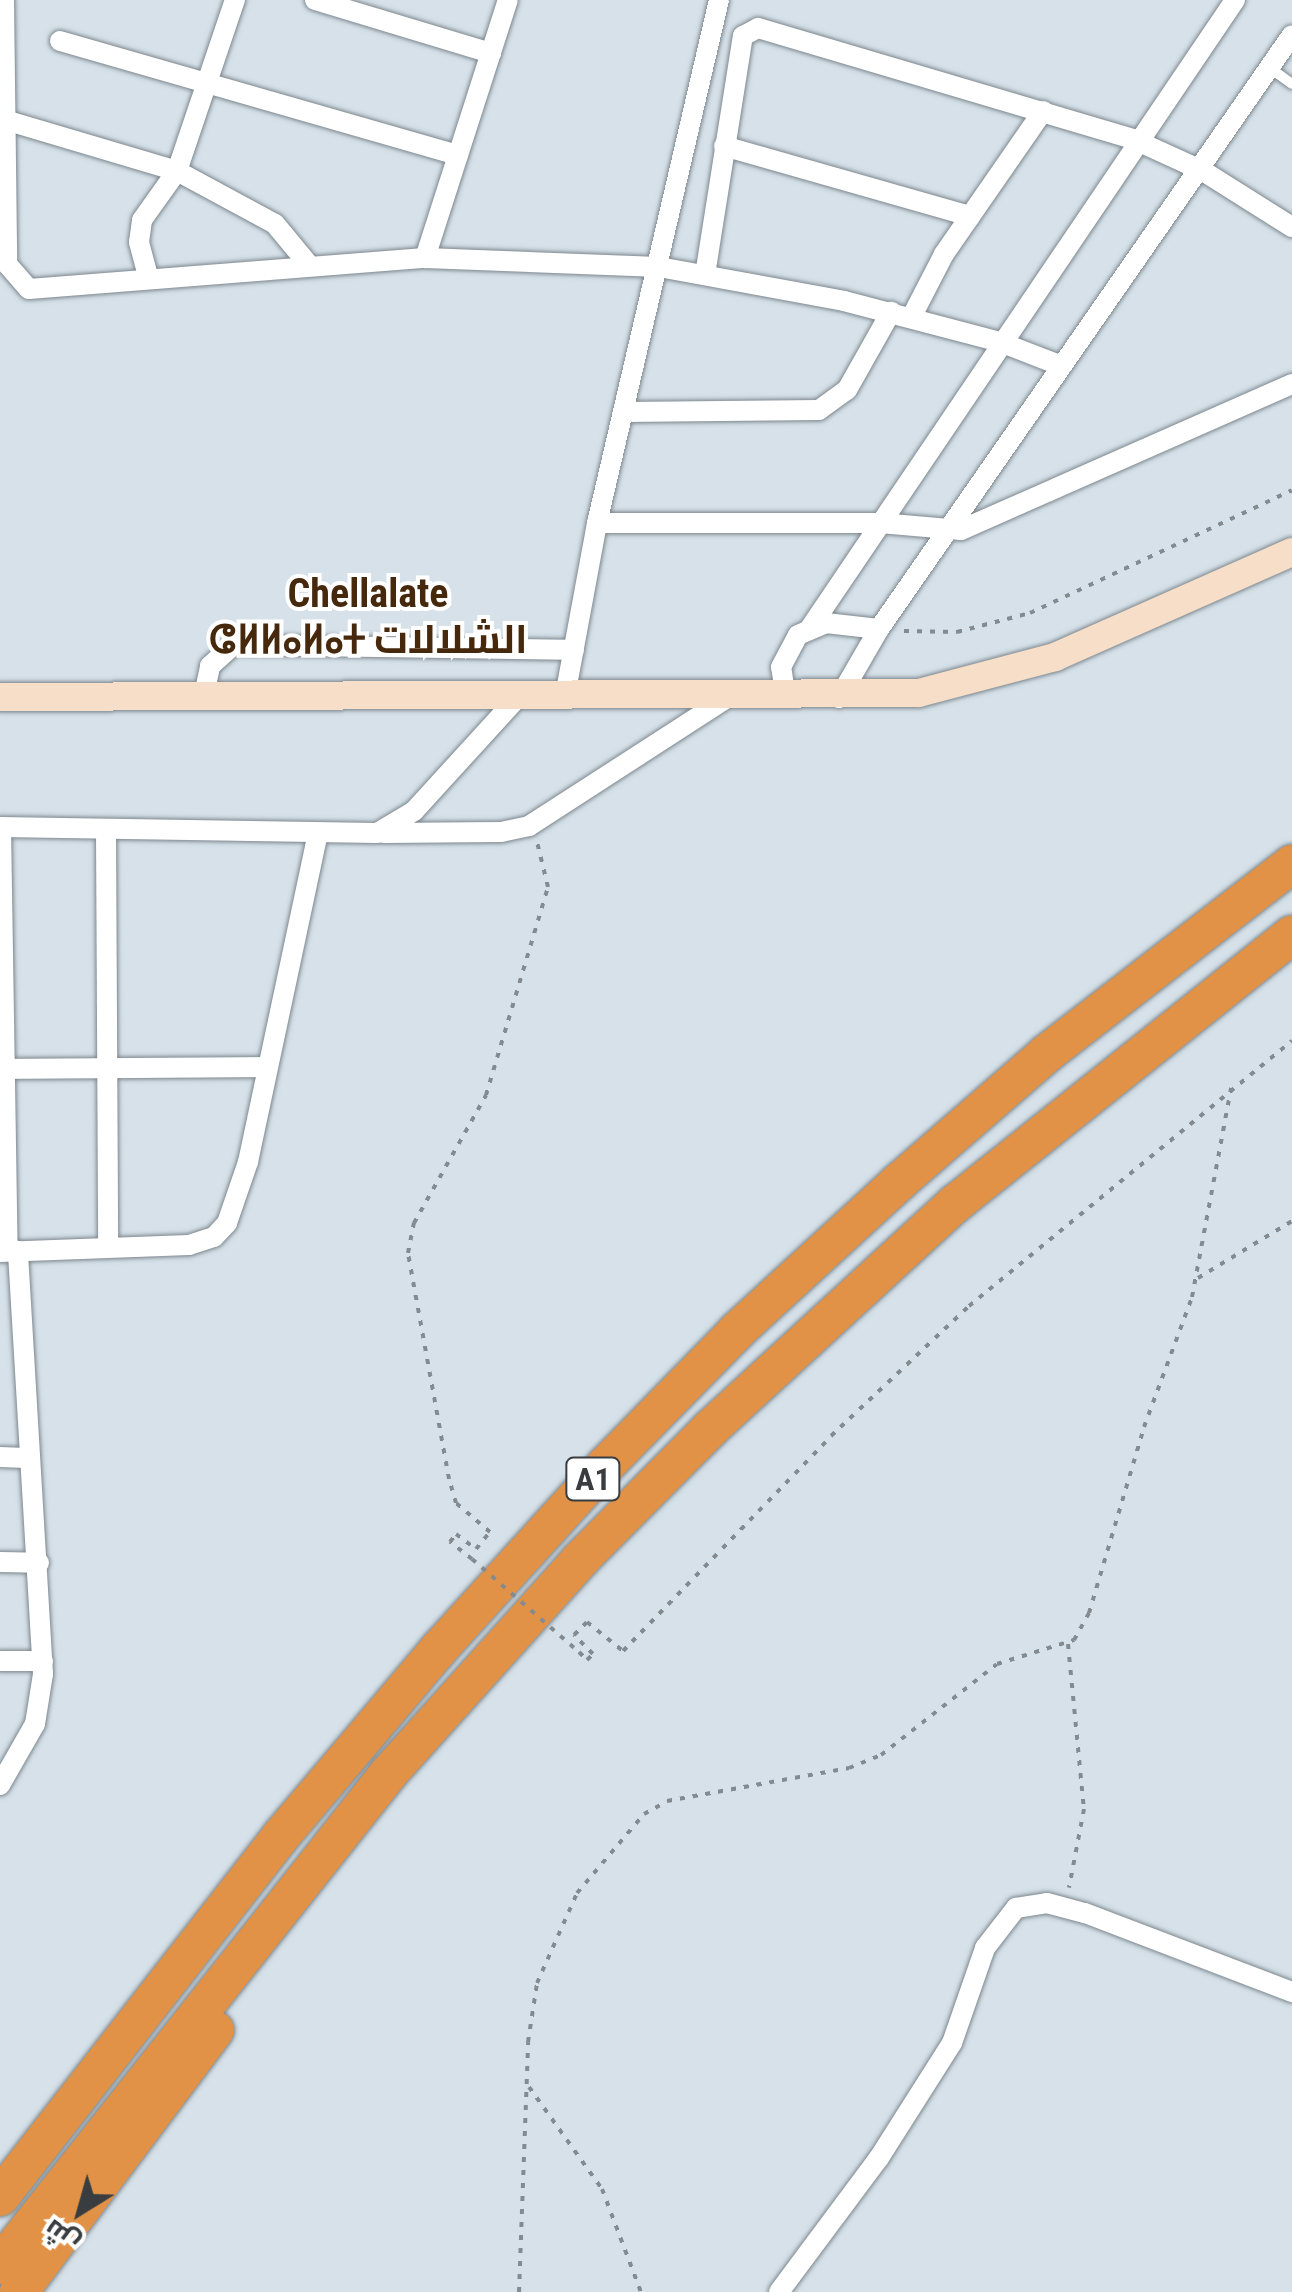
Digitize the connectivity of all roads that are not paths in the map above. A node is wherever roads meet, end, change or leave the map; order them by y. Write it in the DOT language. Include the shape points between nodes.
graph roads {
  1 [pos="4,0"];
  2 [pos="235,0"];
  3 [pos="314,0"];
  4 [pos="508,0"];
  5 [pos="719,0"];
  6 [pos="1236,0"];
  7 [pos="1292,35"];
  8 [pos="60,41"];
  9 [pos="491,53"];
  10 [pos="1270,67"];
  11 [pos="1292,84"];
  12 [pos="205,88"];
  13 [pos="1042,112"];
  14 [pos="5,120"];
  15 [pos="1135,140"];
  16 [pos="724,146"];
  17 [pos="458,155"];
  18 [pos="1204,171"];
  19 [pos="177,172"];
  20 [pos="970,216"];
  21 [pos="1292,226"];
  22 [pos="425,258"];
  23 [pos="308,265"];
  24 [pos="659,267"];
  25 [pos="705,275"];
  26 [pos="148,276"];
  27 [pos="901,315"];
  28 [pos="1000,342"];
  29 [pos="1062,366"];
  30 [pos="1292,384"];
  31 [pos="624,412"];
  32 [pos="880,523"];
  33 [pos="597,524"];
  34 [pos="949,527"];
  35 [pos="1292,552"];
  36 [pos="810,628"];
  37 [pos="879,628"];
  38 [pos="574,650"];
  39 [pos="204,694"];
  40 [pos="519,696"];
  41 [pos="565,696"];
  42 [pos="0,697"];
  43 [pos="727,698"];
  44 [pos="786,698"];
  45 [pos="838,698"];
  46 [pos="0,827"];
  47 [pos="106,830"];
  48 [pos="377,833"];
  49 [pos="317,836"];
  50 [pos="1292,864"];
  51 [pos="1292,935"];
  52 [pos="266,1066"];
  53 [pos="110,1068"];
  54 [pos="1,1069"];
  55 [pos="108,1248"];
  56 [pos="9,1251"];
  57 [pos="0,1457"];
  58 [pos="26,1458"];
  59 [pos="0,1562"];
  60 [pos="39,1562"];
  61 [pos="0,1661"];
  62 [pos="43,1661"];
  63 [pos="1,1782"];
  64 [pos="311,1871"];
  65 [pos="1292,1992"];
  66 [pos="0,2197"];
  67 [pos="0,2265"];
  68 [pos="19,2292"];
  69 [pos="780,2292"];
  1 -- 14 [label="street"];
  2 -- 12 [label="street"];
  3 -- 9 [label="street"];
  4 -- 9 [label="street"];
  5 -- 24 [label="street"];
  6 -- 15 [label="street"];
  7 -- 10 [label="street"];
  8 -- 12 [label="street"];
  9 -- 17 [label="street"];
  10 -- 11 [label="lane"];
  10 -- 18 [label="street"];
  12 -- 17 [label="street"];
  12 -- 19 [label="street"];
  13 -- 15 [label="street"];
  13 -- 16 [label="street" via="758,28 743,36"];
  13 -- 20 [label="street"];
  14 -- 19 [label="street"];
  14 -- 26 [label="street" via="12,277 36,289"];
  15 -- 18 [label="street"];
  15 -- 28 [label="street"];
  16 -- 20 [label="street"];
  16 -- 25 [label="street"];
  17 -- 22 [label="street"];
  18 -- 21 [label="street"];
  18 -- 29 [label="street"];
  19 -- 23 [label="street" via="275,224"];
  19 -- 26 [label="street" via="142,220 139,242"];
  20 -- 27 [label="street"];
  22 -- 23 [label="street"];
  22 -- 24 [label="street"];
  23 -- 26 [label="street"];
  24 -- 25 [label="street"];
  24 -- 31 [label="street"];
  25 -- 27 [label="street"];
  27 -- 28 [label="street"];
  27 -- 31 [label="street" via="846,390 819,410"];
  28 -- 29 [label="street"];
  28 -- 32 [label="street"];
  29 -- 34 [label="street"];
  30 -- 34 [label="street" via="975,527"];
  31 -- 33 [label="street"];
  32 -- 33 [label="street"];
  32 -- 34 [label="street"];
  32 -- 36 [label="street"];
  33 -- 38 [label="street"];
  34 -- 37 [label="street"];
  35 -- 45 [label="street" via="1110,635 993,678 919,693"];
  36 -- 37 [label="street"];
  36 -- 44 [label="street" via="786,650"];
  37 -- 45 [label="street"];
  38 -- 39 [label="street" via="233,644 210,666"];
  38 -- 41 [label="street"];
  39 -- 40 [label="street"];
  39 -- 42 [label="street"];
  40 -- 41 [label="street"];
  40 -- 48 [label="street" via="414,810"];
  41 -- 43 [label="street"];
  43 -- 44 [label="street"];
  43 -- 48 [label="street" via="529,826"];
  44 -- 45 [label="street"];
  46 -- 47 [label="street"];
  46 -- 54 [label="street"];
  47 -- 49 [label="street"];
  47 -- 53 [label="street"];
  48 -- 49 [label="street"];
  49 -- 52 [label="street"];
  50 -- 66 [label="highway, A1" via="1046,1054 898,1182 737,1331 606,1465 439,1648 282,1836"];
  51 -- 64 [label="highway, A1" via="1052,1120 710,1430 483,1663"];
  52 -- 53 [label="street"];
  52 -- 55 [label="street" via="248,1162 227,1223 214,1237 189,1244"];
  53 -- 54 [label="street"];
  53 -- 55 [label="street"];
  54 -- 56 [label="street"];
  55 -- 56 [label="street"];
  56 -- 58 [label="street"];
  57 -- 58 [label="street"];
  58 -- 60 [label="street"];
  59 -- 60 [label="street"];
  60 -- 62 [label="street"];
  61 -- 62 [label="street"];
  62 -- 63 [label="street" via="35,1724"];
  64 -- 67 [label="highway, A1"];
  64 -- 68 [label="highway" via="297,1920"];
  65 -- 69 [label="street" via="1064,1907 1026,1905 1006,1916 977,1966 952,2043 880,2158"];
}
